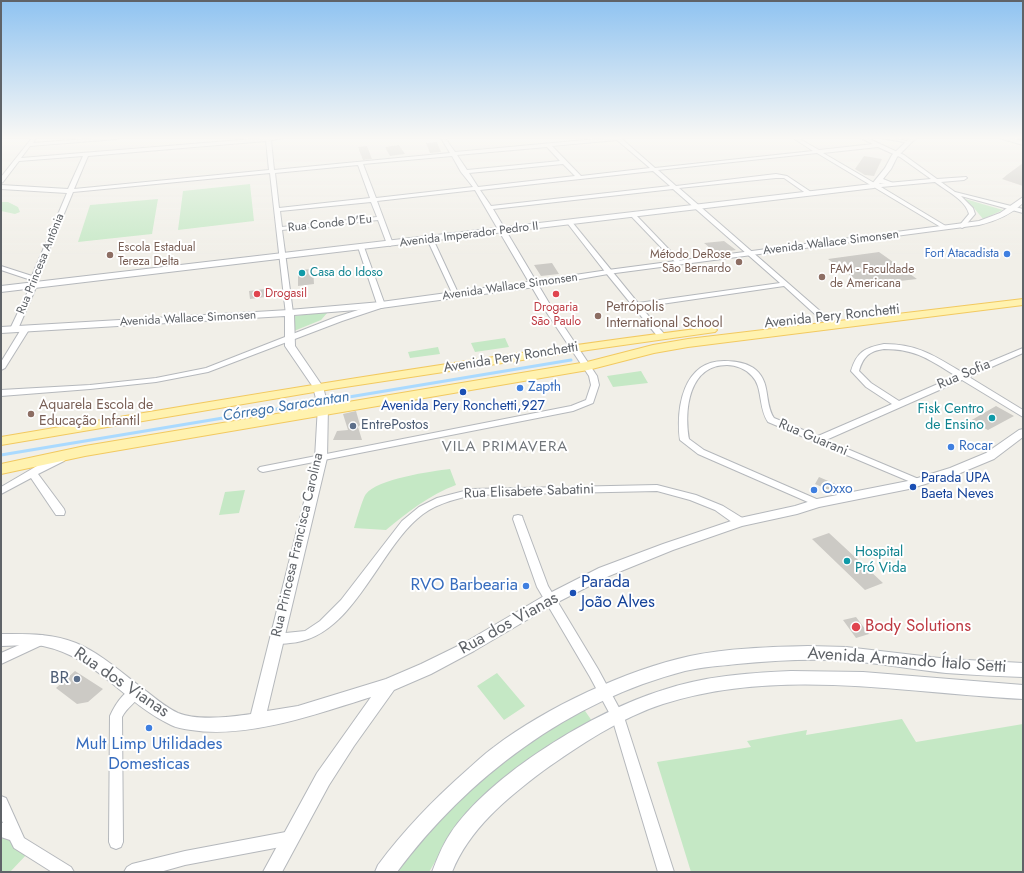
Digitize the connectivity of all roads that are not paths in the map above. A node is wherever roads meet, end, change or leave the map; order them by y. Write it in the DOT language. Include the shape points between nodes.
graph roads {
  1 [pos="75,179"];
  2 [pos="193,179"];
  3 [pos="273,179"];
  4 [pos="367,179"];
  5 [pos="469,179"];
  6 [pos="573,179"];
  7 [pos="665,179"];
  8 [pos="751,179"];
  9 [pos="788,179"];
  10 [pos="868,179"];
  11 [pos="880,179"];
  12 [pos="954,179"];
  13 [pos="936,180"];
  14 [pos="876,183"];
  15 [pos="890,184"];
  16 [pos="1,187"];
  17 [pos="675,187"];
  18 [pos="476,189"];
  19 [pos="69,191"];
  20 [pos="952,192"];
  21 [pos="809,193"];
  22 [pos="375,199"];
  23 [pos="1023,199"];
  24 [pos="698,207"];
  25 [pos="489,208"];
  26 [pos="1013,208"];
  27 [pos="277,210"];
  28 [pos="1023,211"];
  29 [pos="633,215"];
  30 [pos="381,218"];
  31 [pos="570,223"];
  32 [pos="962,226"];
  33 [pos="946,228"];
  34 [pos="279,229"];
  35 [pos="502,231"];
  36 [pos="430,239"];
  37 [pos="390,244"];
  38 [pos="361,247"];
  39 [pos="752,254"];
  40 [pos="283,257"];
  41 [pos="680,263"];
  42 [pos="40,267"];
  43 [pos="1,268"];
  44 [pos="608,272"];
  45 [pos="19,274"];
  46 [pos="34,282"];
  47 [pos="535,284"];
  48 [pos="786,284"];
  49 [pos="1,289"];
  50 [pos="456,295"];
  51 [pos="1023,295"];
  52 [pos="1023,302"];
  53 [pos="381,305"];
  54 [pos="637,305"];
  55 [pos="289,313"];
  56 [pos="828,321"];
  57 [pos="26,328"];
  58 [pos="14,329"];
  59 [pos="1,330"];
  60 [pos="661,336"];
  61 [pos="289,339"];
  62 [pos="574,348"];
  63 [pos="1023,350"];
  64 [pos="588,366"];
  65 [pos="1,368"];
  66 [pos="961,376"];
  67 [pos="1,393"];
  68 [pos="327,398"];
  69 [pos="898,404"];
  70 [pos="1023,414"];
  71 [pos="1023,432"];
  72 [pos="817,440"];
  73 [pos="1,441"];
  74 [pos="134,444"];
  75 [pos="321,458"];
  76 [pos="1,469"];
  77 [pos="263,470"];
  78 [pos="33,474"];
  79 [pos="918,482"];
  80 [pos="1,491"];
  81 [pos="817,504"];
  82 [pos="60,512"];
  83 [pos="518,519"];
  84 [pos="740,522"];
  85 [pos="549,600"];
  86 [pos="276,639"];
  87 [pos="1,640"];
  88 [pos="42,640"];
  89 [pos="1,659"];
  90 [pos="1023,670"];
  91 [pos="389,685"];
  92 [pos="1023,692"];
  93 [pos="135,693"];
  94 [pos="606,694"];
  95 [pos="618,717"];
  96 [pos="257,720"];
  97 [pos="1,803"];
  98 [pos="8,832"];
  99 [pos="290,838"];
  100 [pos="116,842"];
  101 [pos="66,872"];
  102 [pos="132,872"];
  103 [pos="272,872"];
  104 [pos="385,872"];
  105 [pos="442,872"];
  106 [pos="666,872"];
  1 -- 19 [label="street, Rua Princesa Antônia"];
  2 -- 19 [label="street"];
  3 -- 27 [label="street"];
  4 -- 22 [label="street"];
  5 -- 18 [label="street"];
  6 -- 18 [label="street"];
  7 -- 17 [label="street"];
  8 -- 17 [label="street"];
  9 -- 21 [label="street"];
  10 -- 14 [label="street"];
  11 -- 14 [label="street"];
  12 -- 13 [label="street"];
  13 -- 15 [label="street"];
  13 -- 20 [label="street"];
  14 -- 15 [label="street"];
  14 -- 21 [label="street, Avenida Imperador Pedro II"];
  14 -- 33 [label="street"];
  16 -- 19 [label="street"];
  17 -- 24 [label="street"];
  17 -- 25 [label="street"];
  18 -- 22 [label="street"];
  18 -- 25 [label="street"];
  19 -- 42 [label="street, Rua Princesa Antônia" via="56,231"];
  20 -- 26 [label="street"];
  20 -- 32 [label="street" via="972,210 971,216"];
  21 -- 24 [label="street, Avenida Imperador Pedro II"];
  22 -- 27 [label="street"];
  22 -- 30 [label="street"];
  23 -- 26 [label="street, Avenida Wallace Simonsen"];
  24 -- 29 [label="street, Avenida Imperador Pedro II"];
  24 -- 39 [label="street"];
  25 -- 35 [label="street"];
  26 -- 28 [label="street"];
  26 -- 32 [label="street, Avenida Wallace Simonsen" via="992,220"];
  27 -- 34 [label="street"];
  29 -- 31 [label="street, Avenida Imperador Pedro II"];
  29 -- 41 [label="street"];
  30 -- 34 [label="street, Rua Conde D'Eu"];
  30 -- 37 [label="street"];
  31 -- 35 [label="street, Avenida Imperador Pedro II"];
  31 -- 44 [label="street"];
  32 -- 33 [label="street, Avenida Wallace Simonsen"];
  33 -- 39 [label="street, Avenida Wallace Simonsen"];
  34 -- 40 [label="street"];
  35 -- 36 [label="street, Avenida Imperador Pedro II"];
  35 -- 47 [label="street"];
  36 -- 37 [label="street, Avenida Imperador Pedro II"];
  36 -- 50 [label="street"];
  37 -- 38 [label="street, Avenida Imperador Pedro II"];
  38 -- 40 [label="street, Avenida Imperador Pedro II"];
  38 -- 53 [label="street"];
  39 -- 41 [label="street, Avenida Wallace Simonsen"];
  39 -- 48 [label="street"];
  40 -- 46 [label="street, Avenida Imperador Pedro II"];
  40 -- 55 [label="street"];
  41 -- 44 [label="street, Avenida Wallace Simonsen"];
  42 -- 45 [label="street"];
  42 -- 46 [label="street, Rua Princesa Antônia"];
  43 -- 45 [label="street"];
  44 -- 47 [label="street, Avenida Wallace Simonsen"];
  44 -- 54 [label="street"];
  45 -- 46 [label="street"];
  46 -- 49 [label="street, Avenida Imperador Pedro II"];
  46 -- 58 [label="street, Rua Princesa Antônia"];
  47 -- 50 [label="street, Avenida Wallace Simonsen"];
  47 -- 62 [label="street"];
  48 -- 54 [label="street"];
  48 -- 56 [label="street"];
  50 -- 53 [label="street, Avenida Wallace Simonsen"];
  51 -- 56 [label="main road, Avenida Pery Ronchetti"];
  52 -- 56 [label="main road, Avenida Pery Ronchetti"];
  53 -- 55 [label="street, Avenida Wallace Simonsen"];
  53 -- 61 [label="street"];
  54 -- 60 [label="street"];
  55 -- 57 [label="street, Avenida Wallace Simonsen"];
  55 -- 61 [label="street"];
  56 -- 60 [label="main road, Avenida Pery Ronchetti"];
  56 -- 64 [label="main road, Avenida Pery Ronchetti" via="688,342"];
  57 -- 58 [label="street, Avenida Wallace Simonsen"];
  57 -- 65 [label="street"];
  58 -- 59 [label="street, Avenida Wallace Simonsen"];
  60 -- 62 [label="main road, Avenida Pery Ronchetti"];
  61 -- 67 [label="street" via="208,370 156,380"];
  61 -- 68 [label="street" via="290,346"];
  62 -- 64 [label="street"];
  62 -- 68 [label="main road, Avenida Pery Ronchetti"];
  63 -- 66 [label="street, Rua Sofia"];
  64 -- 68 [label="main road, Avenida Pery Ronchetti"];
  64 -- 75 [label="street" via="595,385 594,394 590,401 573,408"];
  66 -- 69 [label="street, Rua Sofia"];
  66 -- 69 [label="street" via="917,351 889,346 867,351 858,360 855,371 864,382"];
  66 -- 70 [label="street"];
  68 -- 73 [label="main road, Avenida Pery Ronchetti"];
  68 -- 74 [label="main road, Avenida Pery Ronchetti"];
  68 -- 75 [label="street, Rua Princesa Francisca Carolina"];
  69 -- 72 [label="street, Rua Sofia"];
  71 -- 79 [label="street, Rua dos Vianas" via="990,456"];
  72 -- 79 [label="street, Rua Guarani"];
  72 -- 81 [label="street, Rua Guarani" via="771,420 767,414 762,382 749,368 727,362 715,363 705,367 690,384 684,411 685,440 701,452"];
  74 -- 76 [label="main road, Avenida Pery Ronchetti"];
  74 -- 78 [label="street, Avenida Pery Ronchetti" via="62,459"];
  75 -- 77 [label="street"];
  75 -- 86 [label="street, Rua Princesa Francisca Carolina"];
  78 -- 80 [label="street, Avenida Pery Ronchetti"];
  78 -- 82 [label="street"];
  79 -- 81 [label="street, Rua dos Vianas"];
  81 -- 84 [label="street, Rua dos Vianas"];
  83 -- 85 [label="street"];
  84 -- 85 [label="street, Rua dos Vianas" via="604,572"];
  84 -- 86 [label="street, Rua Elisabete Sabatini" via="718,508 693,497 657,488 472,492 452,496 436,502 408,521 342,608 328,622 301,637"];
  85 -- 91 [label="street, Rua dos Vianas" via="469,647"];
  85 -- 94 [label="street"];
  86 -- 96 [label="street, Rua Princesa Francisca Carolina"];
  87 -- 88 [label="street, Rua dos Vianas"];
  88 -- 89 [label="street"];
  88 -- 93 [label="street, Rua dos Vianas" via="71,648 100,664"];
  90 -- 94 [label="main road, Avenida Armando Ítalo Setti" via="947,666 865,655 801,653 705,660 678,666"];
  91 -- 96 [label="street, Rua dos Vianas" via="312,709"];
  91 -- 99 [label="street" via="323,779"];
  92 -- 95 [label="main road, Avenida Armando Ítalo Setti" via="841,678 762,680 674,694 641,705"];
  93 -- 96 [label="street, Rua dos Vianas" via="176,720 200,724 228,724"];
  93 -- 100 [label="street" via="122,705 116,716"];
  94 -- 95 [label="street"];
  94 -- 104 [label="main road, Avenida Armando Ítalo Setti" via="555,719 500,752 443,803"];
  95 -- 105 [label="main road, Avenida Armando Ítalo Setti" via="586,734 509,786 477,817 456,844"];
  95 -- 106 [label="street"];
  97 -- 98 [label="street"];
  98 -- 101 [label="street" via="19,843"];
  99 -- 102 [label="street" via="185,858"];
  99 -- 103 [label="street"];
}
